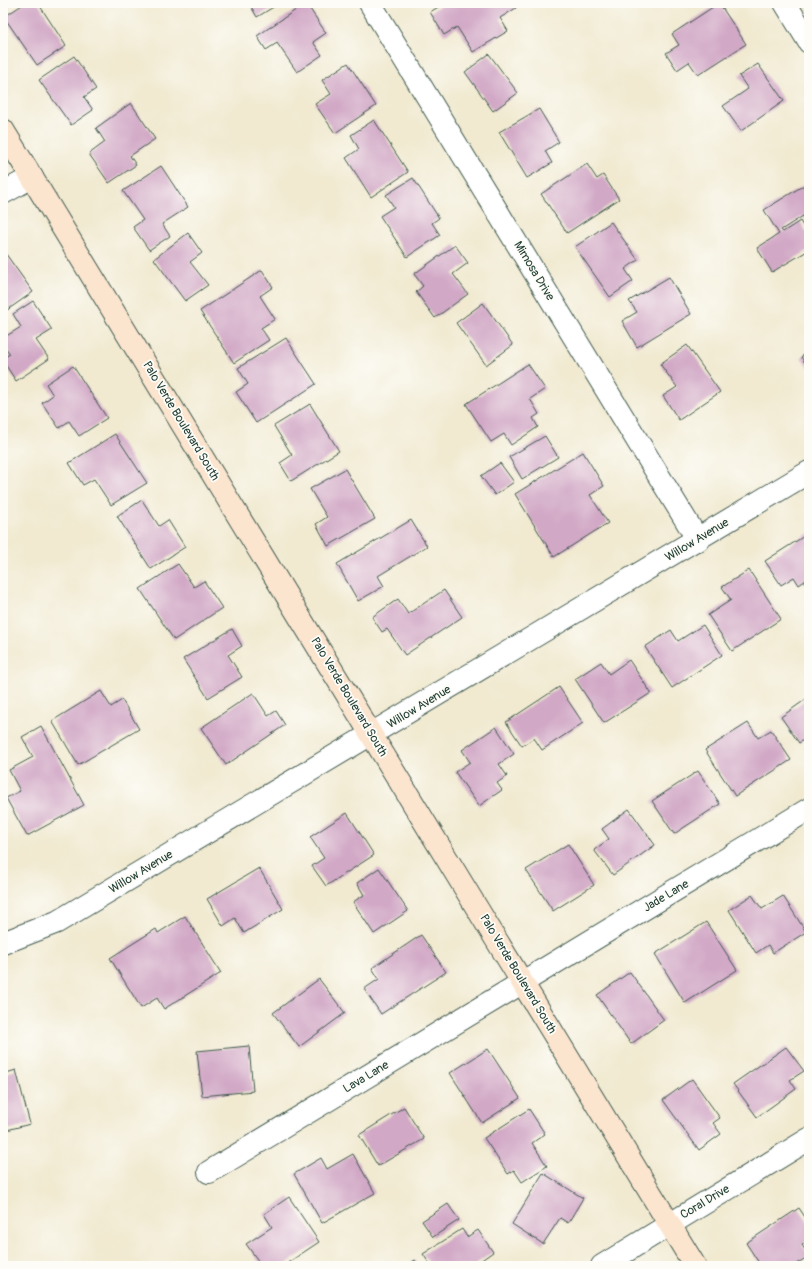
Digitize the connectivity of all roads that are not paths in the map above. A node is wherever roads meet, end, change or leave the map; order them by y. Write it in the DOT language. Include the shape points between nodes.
graph roads {
  1 [pos="370,3"];
  2 [pos="785,3"];
  3 [pos="809,42"];
  4 [pos="3,130"];
  5 [pos="32,177"];
  6 [pos="3,193"];
  7 [pos="809,472"];
  8 [pos="698,540"];
  9 [pos="372,734"];
  10 [pos="809,809"];
  11 [pos="3,943"];
  12 [pos="524,983"];
  13 [pos="809,1139"];
  14 [pos="209,1172"];
  15 [pos="669,1224"];
  16 [pos="602,1266"];
  17 [pos="695,1266"];
  1 -- 8 [label="street, Mimosa Drive"];
  2 -- 3 [label="street"];
  4 -- 5 [label="main road, Palo Verde Boulevard South"];
  5 -- 6 [label="street"];
  5 -- 9 [label="main road, Palo Verde Boulevard South"];
  7 -- 8 [label="street, Willow Avenue"];
  8 -- 9 [label="street, Willow Avenue"];
  9 -- 11 [label="street, Willow Avenue" via="57,922"];
  9 -- 12 [label="main road, Palo Verde Boulevard South"];
  10 -- 12 [label="street, Jade Lane"];
  12 -- 14 [label="street, Lava Lane"];
  12 -- 15 [label="main road, Palo Verde Boulevard South"];
  13 -- 15 [label="street, Coral Drive"];
  15 -- 16 [label="street, Coral Drive"];
  15 -- 17 [label="main road, Palo Verde Boulevard South"];
}
